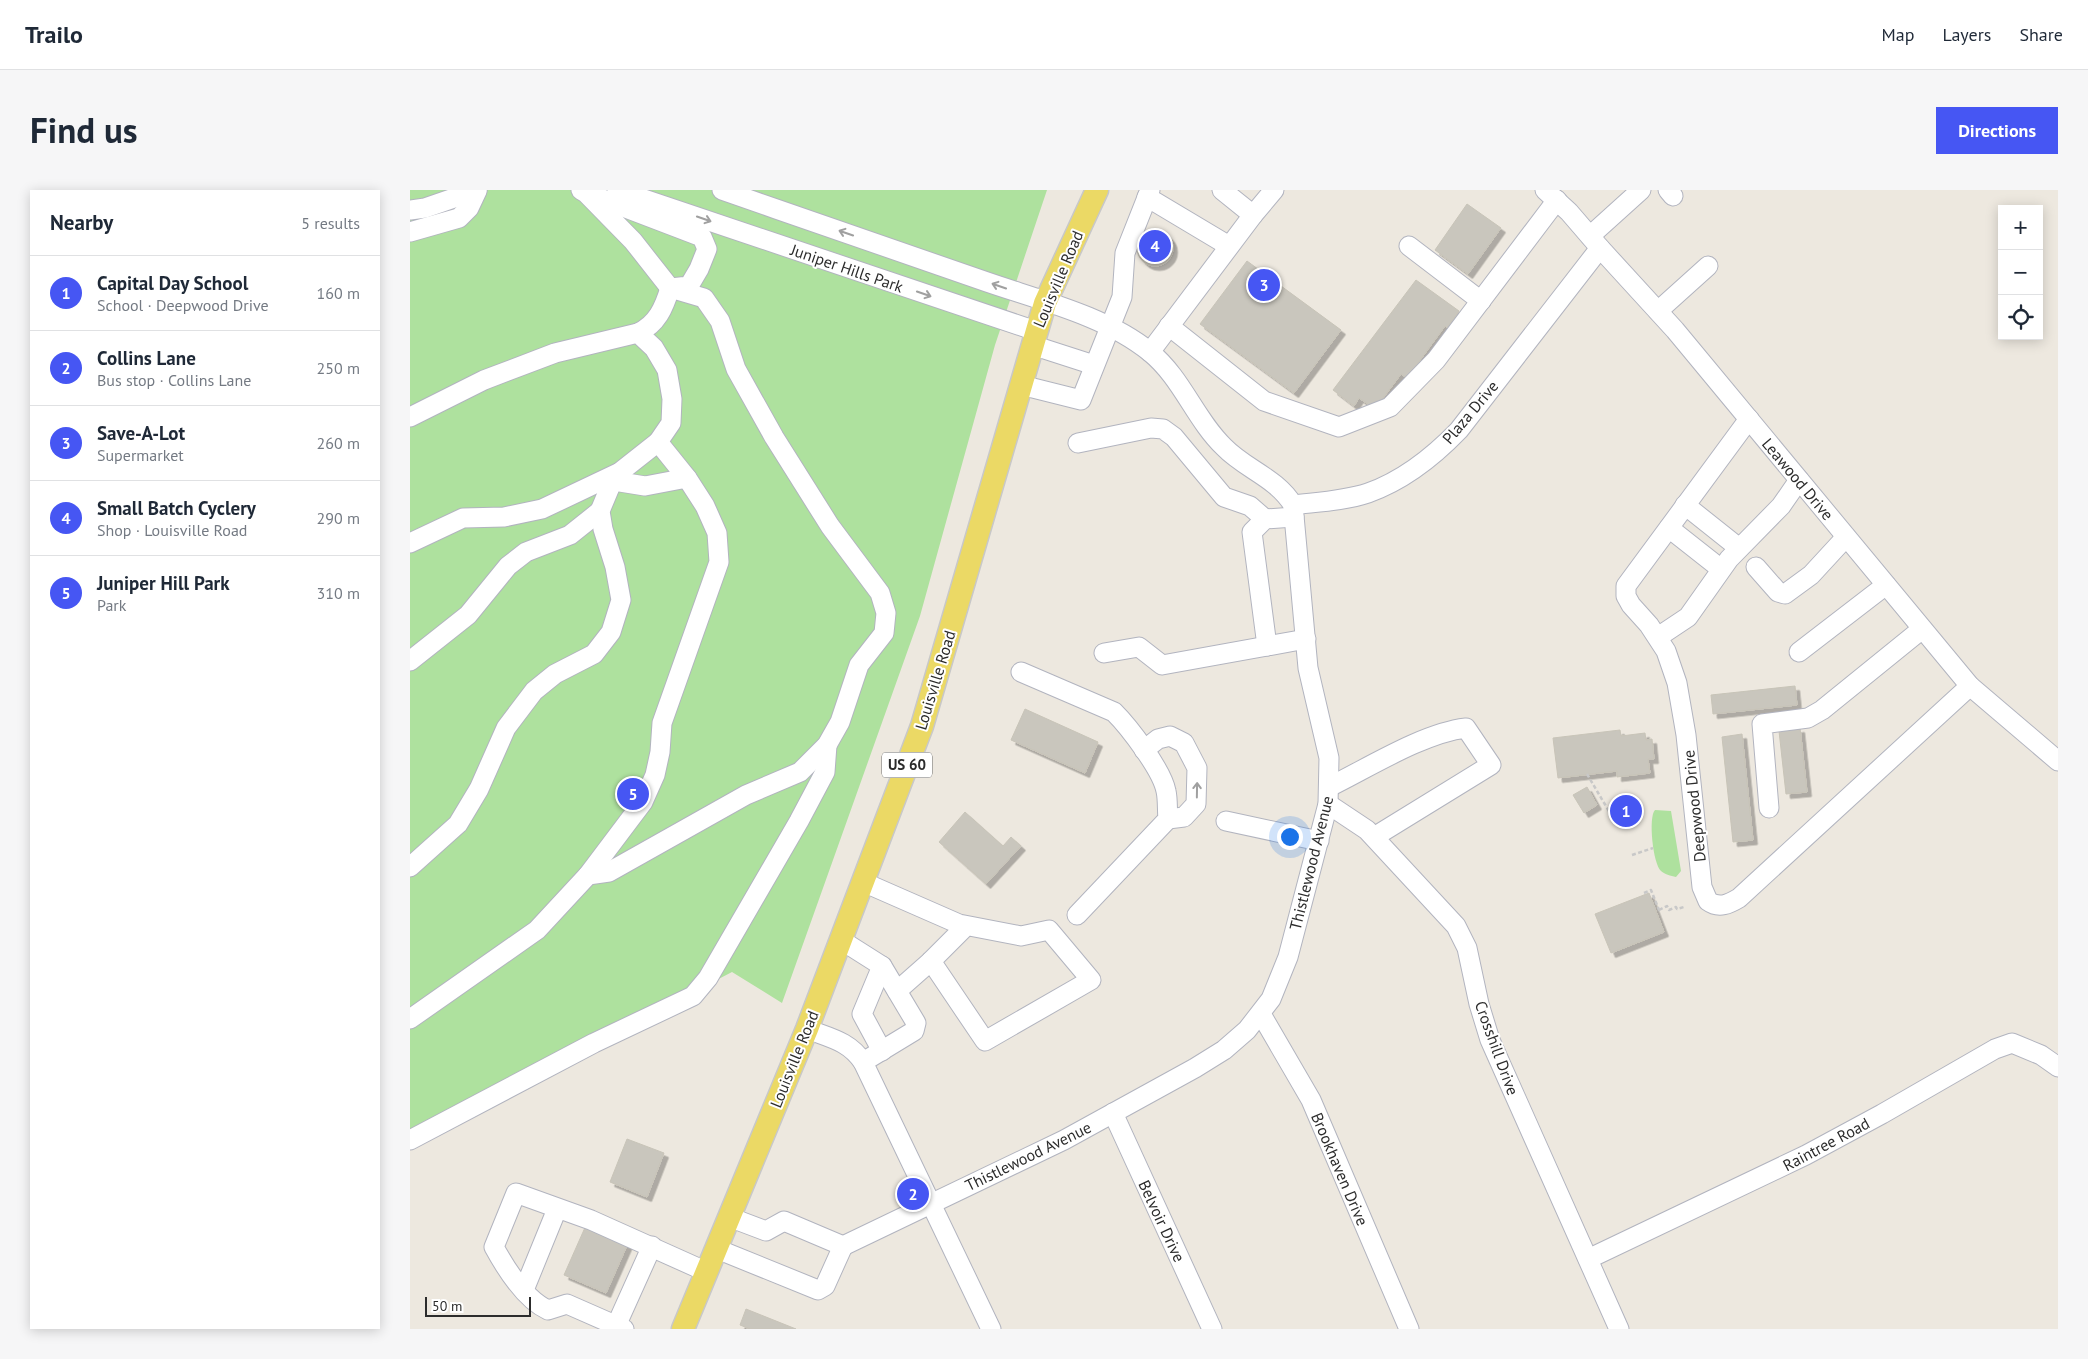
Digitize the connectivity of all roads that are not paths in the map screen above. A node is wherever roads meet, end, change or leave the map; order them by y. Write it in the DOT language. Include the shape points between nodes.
graph roads {
  1 [pos="477,190"];
  2 [pos="617,190"];
  3 [pos="722,190"];
  4 [pos="1097,190"];
  5 [pos="1222,190"];
  6 [pos="1274,190"];
  7 [pos="1641,190"];
  8 [pos="584,191"];
  9 [pos="1149,194"];
  10 [pos="1551,195"];
  11 [pos="660,197"];
  12 [pos="410,210"];
  13 [pos="1253,215"];
  14 [pos="410,232"];
  15 [pos="1595,242"];
  16 [pos="1229,246"];
  17 [pos="1409,246"];
  18 [pos="1708,266"];
  19 [pos="699,269"];
  20 [pos="670,288"];
  21 [pos="704,298"];
  22 [pos="1481,301"];
  23 [pos="1046,302"];
  24 [pos="1658,311"];
  25 [pos="1169,326"];
  26 [pos="1108,327"];
  27 [pos="638,333"];
  28 [pos="1034,338"];
  29 [pos="1150,352"];
  30 [pos="1094,365"];
  31 [pos="1021,385"];
  32 [pos="410,417"];
  33 [pos="1749,419"];
  34 [pos="658,442"];
  35 [pos="1078,443"];
  36 [pos="617,477"];
  37 [pos="687,478"];
  38 [pos="1799,480"];
  39 [pos="1685,505"];
  40 [pos="600,511"];
  41 [pos="1293,511"];
  42 [pos="1265,519"];
  43 [pos="1669,528"];
  44 [pos="1846,537"];
  45 [pos="410,543"];
  46 [pos="1739,548"];
  47 [pos="1756,567"];
  48 [pos="1722,570"];
  49 [pos="1886,586"];
  50 [pos="1922,629"];
  51 [pos="1658,637"];
  52 [pos="1306,639"];
  53 [pos="1267,646"];
  54 [pos="1104,652"];
  55 [pos="1799,652"];
  56 [pos="410,661"];
  57 [pos="1021,672"];
  58 [pos="1970,686"];
  59 [pos="827,745"];
  60 [pos="1144,750"];
  61 [pos="2058,761"];
  62 [pos="1329,796"];
  63 [pos="1769,808"];
  64 [pos="1168,819"];
  65 [pos="1226,821"];
  66 [pos="1374,837"];
  67 [pos="1319,841"];
  68 [pos="410,867"];
  69 [pos="588,875"];
  70 [pos="863,882"];
  71 [pos="966,926"];
  72 [pos="1055,938"];
  73 [pos="841,940"];
  74 [pos="931,961"];
  75 [pos="882,966"];
  76 [pos="897,991"];
  77 [pos="1261,1014"];
  78 [pos="410,1019"];
  79 [pos="807,1029"];
  80 [pos="882,1051"];
  81 [pos="863,1062"];
  82 [pos="2058,1067"];
  83 [pos="1113,1113"];
  84 [pos="410,1140"];
  85 [pos="931,1202"];
  86 [pos="557,1210"];
  87 [pos="729,1217"];
  88 [pos="652,1246"];
  89 [pos="843,1246"];
  90 [pos="716,1249"];
  91 [pos="1588,1259"];
  92 [pos="707,1272"];
  93 [pos="524,1290"];
  94 [pos="620,1327"];
  95 [pos="683,1329"];
  96 [pos="990,1329"];
  97 [pos="1212,1329"];
  98 [pos="1409,1329"];
  99 [pos="1619,1329"];
  1 -- 12 [label="street"];
  1 -- 14 [label="street" via="469,208 459,218"];
  2 -- 11 [label="street, Juniper Hills Park"];
  23 -- 3 [label="street, Juniper Hills Park, one-way"];
  4 -- 23 [label="main road, Louisville Road / US 60"];
  5 -- 13 [label="street"];
  6 -- 13 [label="street"];
  7 -- 15 [label="street, Plaza Drive"];
  8 -- 19 [label="street" via="702,237 707,249"];
  8 -- 20 [label="street" via="633,241"];
  9 -- 16 [label="street"];
  9 -- 26 [label="street" via="1125,253 1122,297"];
  10 -- 15 [label="street, Leawood Drive"];
  10 -- 22 [label="street"];
  11 -- 28 [label="street, Juniper Hills Park, one-way"];
  13 -- 16 [label="street"];
  15 -- 24 [label="street, Leawood Drive"];
  15 -- 41 [label="street, Plaza Drive" via="1459,430 1443,446 1400,477 1373,491"];
  16 -- 25 [label="street"];
  17 -- 22 [label="street"];
  18 -- 24 [label="street"];
  19 -- 20 [label="street" via="690,286"];
  19 -- 21 [label="street" via="698,286"];
  20 -- 21 [label="street"];
  20 -- 27 [label="street" via="664,307 650,327"];
  21 -- 59 [label="street" via="720,321 736,368 774,437 830,526 880,593 886,613 884,632 859,665 840,722"];
  22 -- 25 [label="street" via="1436,360 1390,407 1339,427 1264,401"];
  23 -- 26 [label="street"];
  23 -- 28 [label="main road, Louisville Road / US 60"];
  24 -- 33 [label="street, Leawood Drive"];
  25 -- 29 [label="street"];
  26 -- 29 [label="street"];
  26 -- 30 [label="street"];
  27 -- 32 [label="street" via="555,353 484,380"];
  27 -- 34 [label="street" via="654,348 667,370 672,399 671,422"];
  28 -- 30 [label="street, Juniper Hills Park"];
  28 -- 31 [label="main road, Louisville Road / US 60"];
  29 -- 41 [label="street" via="1172,376 1223,447 1276,484 1285,493"];
  30 -- 31 [label="street" via="1081,400"];
  31 -- 70 [label="main road, Louisville Road / US 60" via="922,726"];
  33 -- 38 [label="street, Leawood Drive"];
  33 -- 39 [label="street, Deepwood Drive"];
  34 -- 36 [label="street"];
  34 -- 37 [label="street"];
  35 -- 42 [label="street" via="1151,428 1163,429 1174,437 1224,496 1250,506"];
  36 -- 37 [label="street" via="645,486"];
  36 -- 40 [label="street"];
  36 -- 45 [label="street" via="542,509 504,517 463,518"];
  37 -- 69 [label="street" via="717,533 719,562 662,723 655,774 643,802"];
  38 -- 44 [label="street, Leawood Drive"];
  38 -- 46 [label="street" via="1781,506"];
  39 -- 43 [label="street, Deepwood Drive"];
  39 -- 46 [label="street"];
  40 -- 56 [label="street" via="570,535 526,552 508,566 468,615"];
  40 -- 68 [label="street" via="621,600 612,632 594,654 554,674 534,691 506,728 479,789 458,824"];
  41 -- 42 [label="street, Plaza Drive"];
  41 -- 52 [label="street, Thistlewood Avenue"];
  42 -- 53 [label="street" via="1252,532"];
  43 -- 48 [label="street"];
  43 -- 51 [label="street, Deepwood Drive" via="1626,586 1626,596 1632,606"];
  44 -- 47 [label="street" via="1811,575 1785,594 1778,592"];
  44 -- 49 [label="street, Leawood Drive"];
  46 -- 48 [label="street"];
  48 -- 51 [label="street" via="1688,617"];
  49 -- 50 [label="street, Leawood Drive"];
  49 -- 55 [label="street"];
  50 -- 58 [label="street, Leawood Drive"];
  50 -- 63 [label="street" via="1822,710 1808,718 1762,724"];
  51 -- 58 [label="street, Deepwood Drive" via="1672,666 1680,700 1702,887 1708,901 1719,906 1739,898"];
  52 -- 53 [label="street"];
  52 -- 62 [label="street, Thistlewood Avenue" via="1308,668 1330,758"];
  53 -- 54 [label="street" via="1162,665 1139,647"];
  57 -- 60 [label="street" via="1114,712"];
  58 -- 61 [label="street, Leawood Drive"];
  59 -- 69 [label="street" via="800,772 746,795 609,872"];
  59 -- 84 [label="street" via="825,772 799,821 708,978 693,996 594,1043"];
  60 -- 64 [label="street" via="1166,790"];
  64 -- 60 [label="street, one-way" via="1184,817 1196,804 1197,768 1184,743 1170,736 1158,739"];
  62 -- 66 [label="street, Crosshill Drive"];
  62 -- 66 [label="street" via="1427,738 1448,730 1466,728 1491,765"];
  62 -- 67 [label="street, Thistlewood Avenue"];
  64 -- 72 [label="street"];
  65 -- 67 [label="street"];
  66 -- 91 [label="street, Crosshill Drive" via="1450,919 1467,948 1490,1040"];
  67 -- 77 [label="street, Thistlewood Avenue" via="1288,957 1271,999"];
  69 -- 78 [label="street" via="537,930"];
  70 -- 71 [label="street"];
  70 -- 73 [label="main road, Louisville Road / US 60"];
  71 -- 72 [label="street" via="1021,936 1049,930"];
  71 -- 74 [label="street"];
  72 -- 74 [label="street" via="1091,980 985,1041"];
  73 -- 75 [label="street"];
  73 -- 79 [label="main road, Louisville Road / US 60"];
  74 -- 76 [label="street"];
  75 -- 76 [label="street"];
  75 -- 80 [label="street" via="862,1014"];
  76 -- 80 [label="street" via="916,1027"];
  77 -- 83 [label="street, Thistlewood Avenue" via="1224,1050"];
  77 -- 98 [label="street, Brookhaven Drive" via="1311,1100"];
  79 -- 81 [label="street" via="846,1044"];
  79 -- 87 [label="main road, Louisville Road / US 60"];
  80 -- 81 [label="street"];
  81 -- 85 [label="street"];
  82 -- 91 [label="street, Raintree Road" via="2041,1055 2012,1043 1995,1049 1806,1155"];
  83 -- 85 [label="street, Thistlewood Avenue" via="1064,1140"];
  83 -- 97 [label="street, Belvoir Drive"];
  85 -- 89 [label="street, Thistlewood Avenue"];
  85 -- 96 [label="street"];
  86 -- 88 [label="street" via="591,1220"];
  86 -- 93 [label="street"];
  86 -- 93 [label="street" via="516,1193 494,1247"];
  87 -- 89 [label="street" via="766,1231 784,1221"];
  87 -- 90 [label="main road, Louisville Road / US 60"];
  88 -- 92 [label="street"];
  88 -- 94 [label="street"];
  89 -- 90 [label="street" via="825,1286 818,1290"];
  90 -- 92 [label="main road, Louisville Road / US 60"];
  91 -- 99 [label="street, Crosshill Drive"];
  92 -- 95 [label="main road, Louisville Road / US 60"];
  93 -- 94 [label="street" via="536,1304 548,1310 568,1304"];
}
